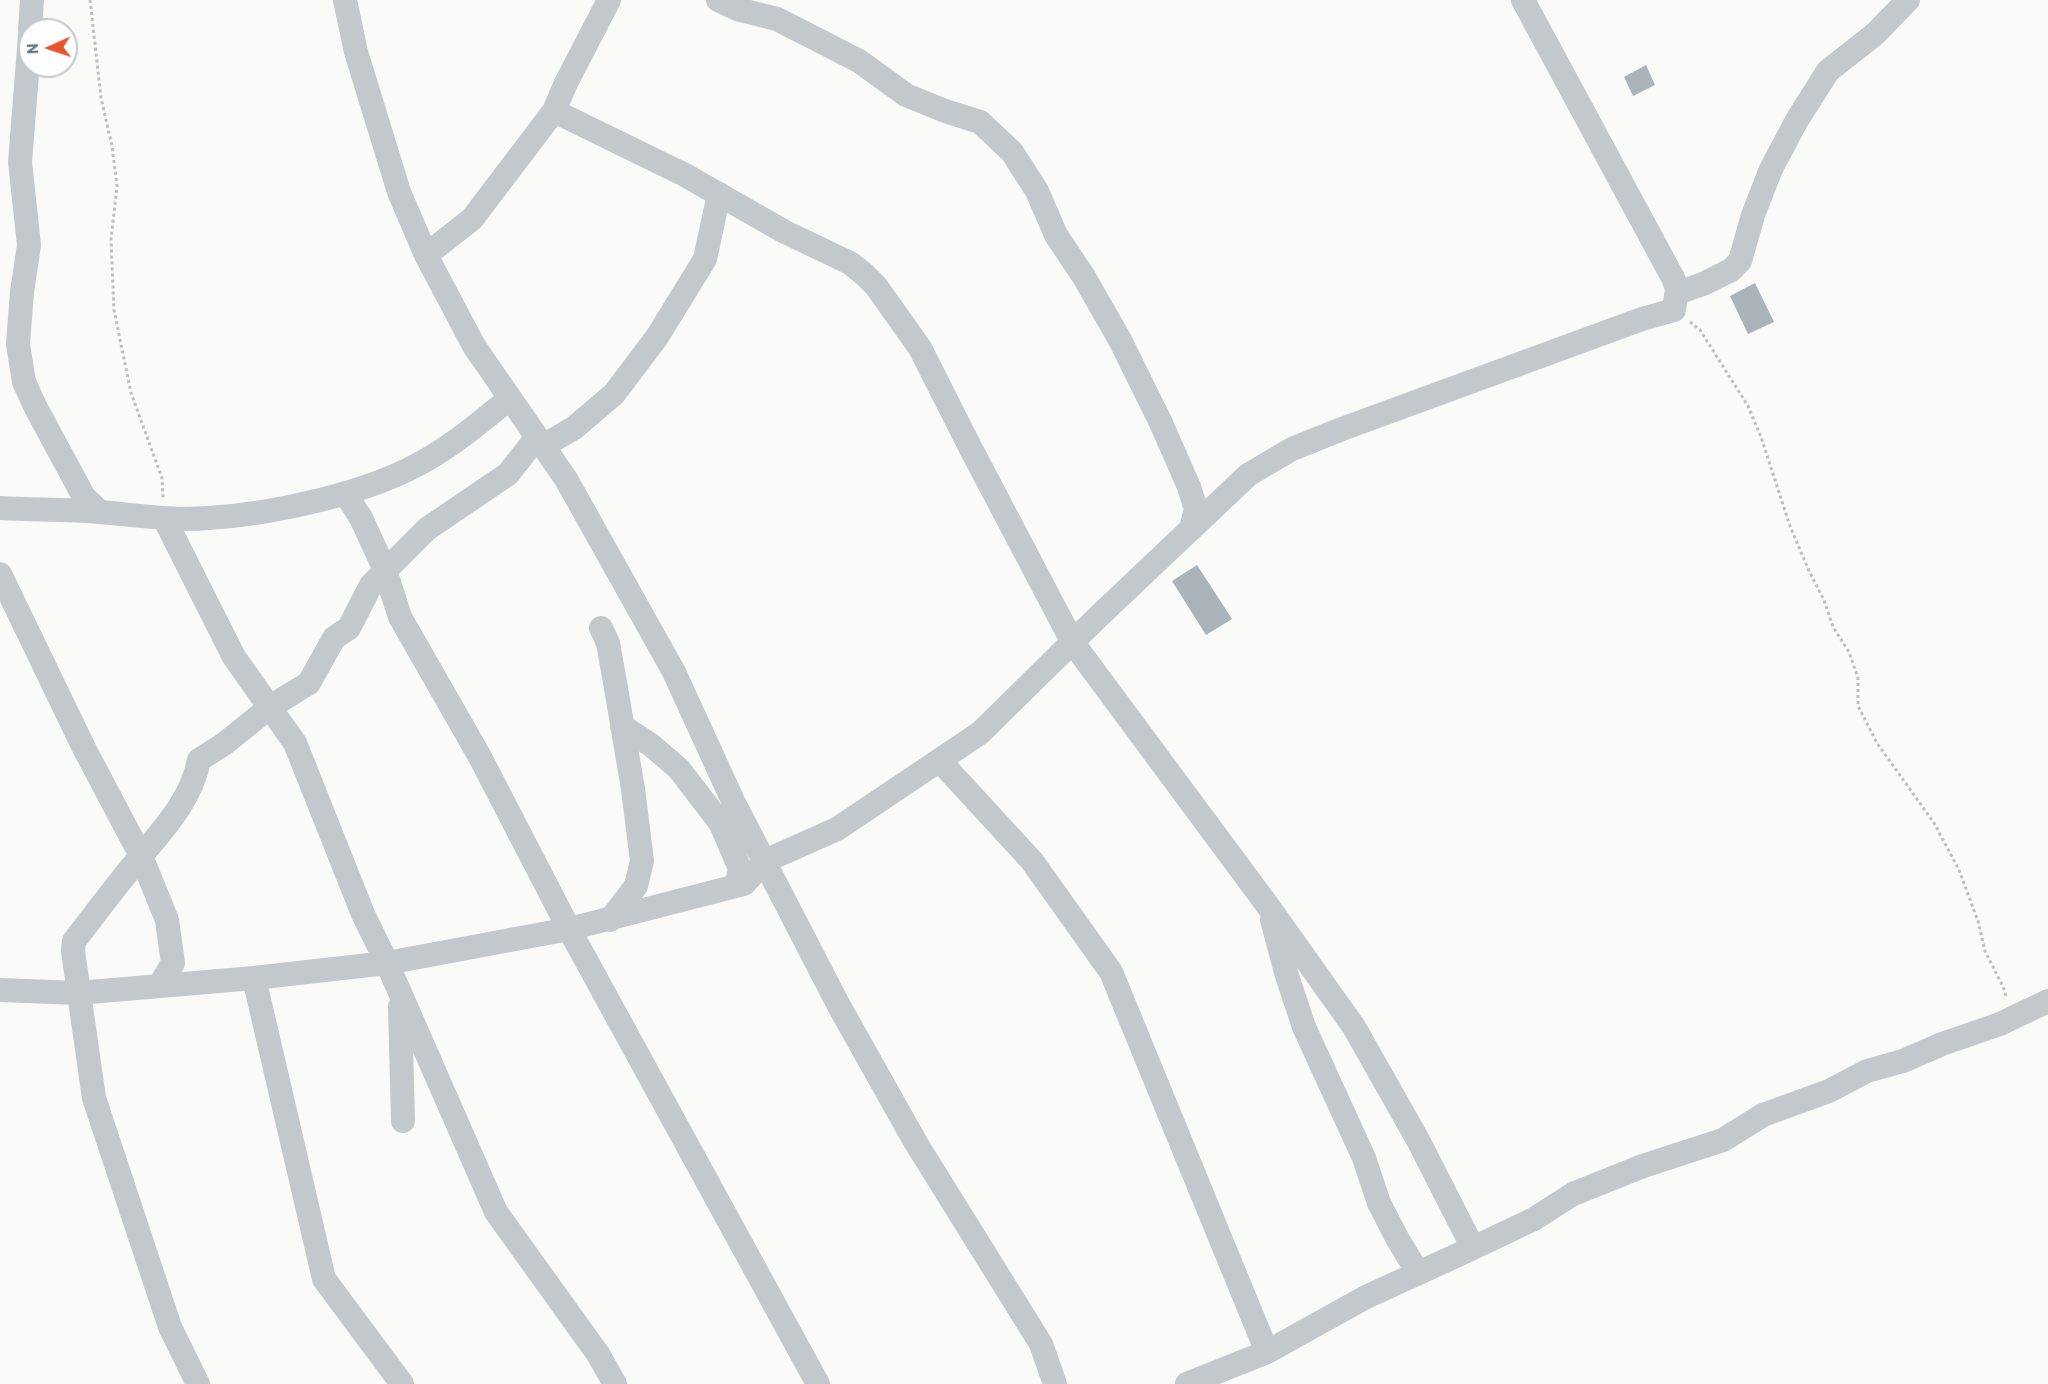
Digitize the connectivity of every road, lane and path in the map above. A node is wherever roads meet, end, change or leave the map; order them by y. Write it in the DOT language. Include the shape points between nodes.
graph roads {
  1 [pos="32,0"];
  2 [pos="90,0"];
  3 [pos="345,0"];
  4 [pos="609,0"];
  5 [pos="718,0"];
  6 [pos="1523,0"];
  7 [pos="1908,0"];
  8 [pos="31,18"];
  9 [pos="27,78"];
  10 [pos="554,111"];
  11 [pos="719,194"];
  12 [pos="426,255"];
  13 [pos="1676,302"];
  14 [pos="510,398"];
  15 [pos="540,442"];
  16 [pos="345,493"];
  17 [pos="0,508"];
  18 [pos="99,512"];
  19 [pos="164,518"];
  20 [pos="1191,529"];
  21 [pos="385,570"];
  22 [pos="0,574"];
  23 [pos="601,628"];
  24 [pos="1072,643"];
  25 [pos="270,707"];
  26 [pos="622,726"];
  27 [pos="940,761"];
  28 [pos="141,856"];
  29 [pos="765,861"];
  30 [pos="736,886"];
  31 [pos="1268,906"];
  32 [pos="611,918"];
  33 [pos="569,929"];
  34 [pos="584,956"];
  35 [pos="387,963"];
  36 [pos="254,978"];
  37 [pos="159,986"];
  38 [pos="399,989"];
  39 [pos="0,990"];
  40 [pos="78,993"];
  41 [pos="2048,1001"];
  42 [pos="2000,1024"];
  43 [pos="403,1121"];
  44 [pos="1473,1248"];
  45 [pos="1418,1274"];
  46 [pos="1267,1352"];
  47 [pos="198,1384"];
  48 [pos="402,1384"];
  49 [pos="615,1384"];
  50 [pos="818,1384"];
  51 [pos="1055,1384"];
  52 [pos="1187,1384"];
  1 -- 8 [label="street"];
  2 -- 19 [label="path" via="101,98 117,186 111,240 114,310 131,393 162,478"];
  3 -- 12 [label="street" via="356,52 399,192"];
  4 -- 10 [label="street"];
  5 -- 20 [label="street" via="777,19 859,61 906,95 980,122 1012,152 1037,191 1056,235 1120,340 1161,423 1190,487 1196,509"];
  6 -- 13 [label="street" via="1671,272 1677,288"];
  7 -- 13 [label="street" via="1875,34 1828,71 1809,100 1771,169 1740,261"];
  9 -- 18 [label="street" via="20,162 29,245 18,344 24,382 84,497"];
  10 -- 11 [label="street"];
  10 -- 12 [label="street" via="472,219"];
  11 -- 15 [label="street" via="705,258 657,337 614,393 574,428"];
  11 -- 24 [label="street" via="850,264 876,286 920,348"];
  12 -- 14 [label="street" via="474,345"];
  13 -- 20 [label="street" via="1642,319 1292,449 1248,475"];
  13 -- 42 [label="path" via="1700,330 1748,406 1790,526 1833,627 1849,652 1857,678 1858,705 1877,743 1934,823 1959,870 1985,951 2005,991 2008,1016"];
  14 -- 15 [label="street"];
  14 -- 16 [label="street" via="426,461"];
  15 -- 21 [label="street" via="508,474 427,528"];
  15 -- 29 [label="street" via="566,479 674,672"];
  16 -- 19 [label="street" via="208,518"];
  16 -- 21 [label="street"];
  17 -- 18 [label="street"];
  18 -- 19 [label="street"];
  19 -- 25 [label="street" via="234,657"];
  20 -- 24 [label="street"];
  21 -- 25 [label="street" via="371,585 349,628 334,638 309,683"];
  21 -- 33 [label="street" via="400,617 480,757"];
  22 -- 28 [label="street"];
  23 -- 26 [label="street" via="608,643"];
  24 -- 27 [label="street" via="980,733"];
  24 -- 31 [label="street"];
  25 -- 28 [label="street" via="199,760 184,799"];
  25 -- 35 [label="street" via="295,743 363,914"];
  26 -- 30 [label="street" via="679,769 721,824 740,869"];
  26 -- 32 [label="street" via="642,861 636,886"];
  27 -- 29 [label="street" via="837,830"];
  27 -- 46 [label="street" via="1032,861 1111,972"];
  28 -- 37 [label="street" via="167,920 173,963"];
  28 -- 40 [label="street" via="74,941"];
  29 -- 30 [label="street" via="744,884"];
  29 -- 51 [label="street" via="839,1006 916,1143 1041,1344"];
  30 -- 32 [label="street"];
  31 -- 44 [label="street" via="1354,1027"];
  31 -- 45 [label="street" via="1304,1027 1364,1158 1380,1203"];
  32 -- 33 [label="street"];
  32 -- 34 [label="street"];
  33 -- 34 [label="street"];
  33 -- 35 [label="street"];
  34 -- 50 [label="street"];
  35 -- 36 [label="street"];
  35 -- 38 [label="street"];
  36 -- 37 [label="street"];
  36 -- 48 [label="street" via="324,1279"];
  37 -- 40 [label="street"];
  38 -- 43 [label="street"];
  38 -- 49 [label="street" via="496,1212 598,1354"];
  39 -- 40 [label="street"];
  40 -- 47 [label="street" via="94,1098 170,1327"];
  41 -- 42 [label="street"];
  42 -- 44 [label="street" via="1867,1071 1829,1091 1763,1115 1723,1140 1573,1194 1534,1219"];
  44 -- 45 [label="street"];
  45 -- 46 [label="street" via="1366,1297"];
  46 -- 52 [label="street"];
}
